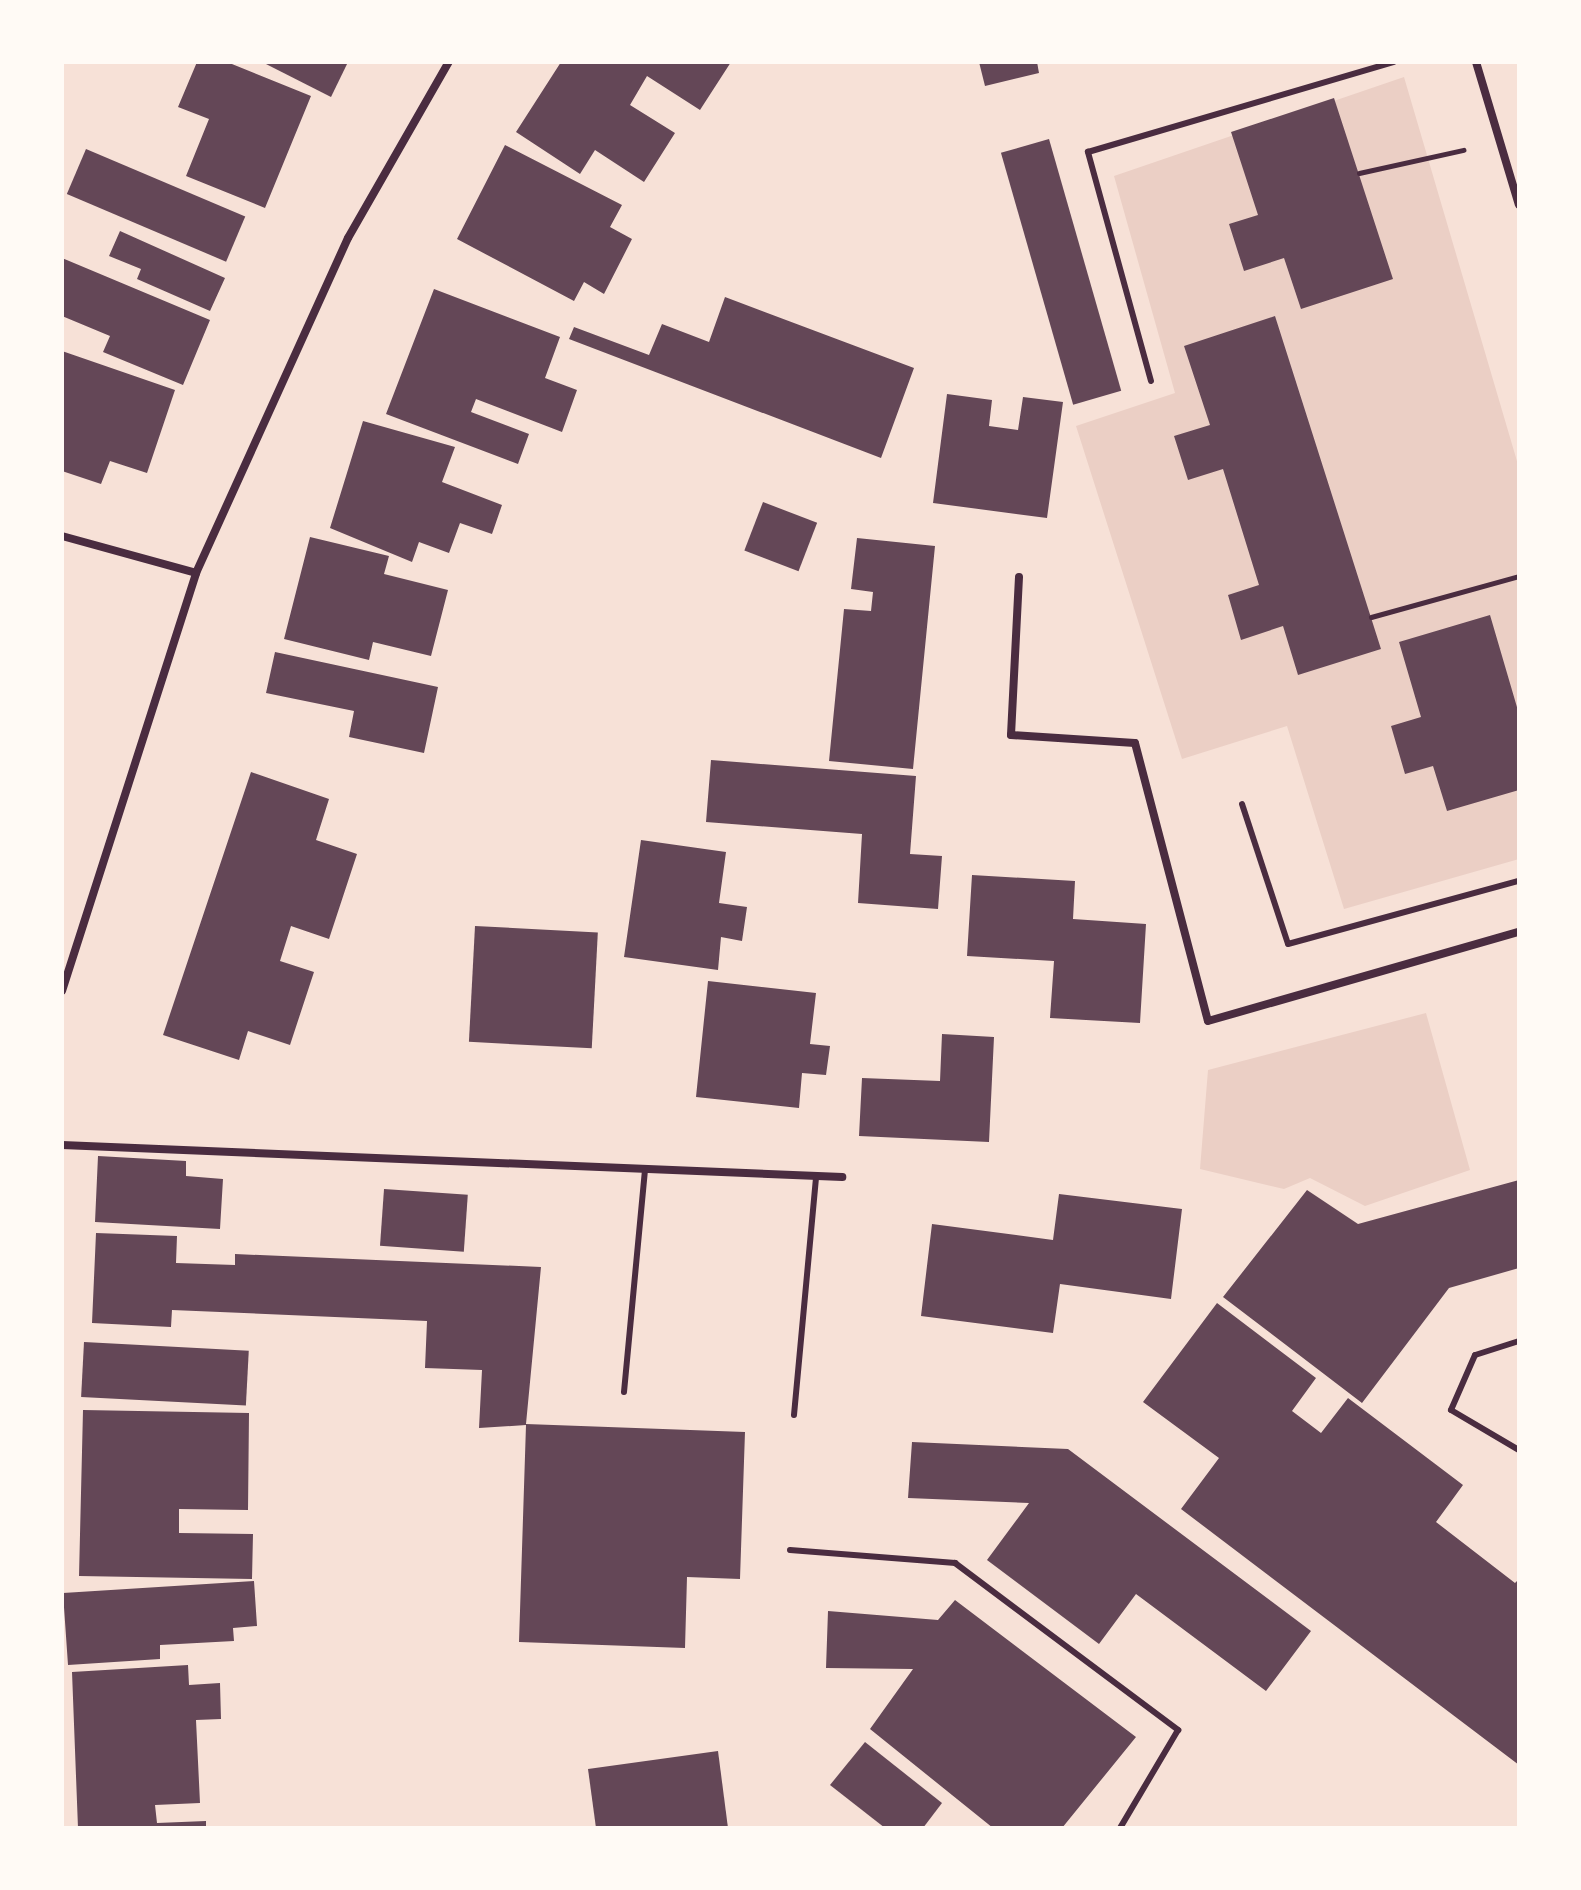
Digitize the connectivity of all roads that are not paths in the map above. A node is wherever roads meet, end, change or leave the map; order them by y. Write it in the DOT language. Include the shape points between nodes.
graph roads {
  1 [pos="449,62"];
  2 [pos="1394,62"];
  3 [pos="1476,62"];
  4 [pos="1519,205"];
  5 [pos="1151,381"];
  6 [pos="62,536"];
  7 [pos="196,573"];
  8 [pos="1019,577"];
  9 [pos="1242,804"];
  10 [pos="1519,881"];
  11 [pos="1519,932"];
  12 [pos="62,991"];
  13 [pos="62,1145"];
  14 [pos="645,1169"];
  15 [pos="816,1176"];
  16 [pos="842,1177"];
  17 [pos="1519,1341"];
  18 [pos="624,1392"];
  19 [pos="794,1415"];
  20 [pos="1519,1450"];
  21 [pos="790,1550"];
  22 [pos="1120,1828"];
  1 -- 7 [label="street" via="348,238"];
  2 -- 5 [label="lane" via="1088,152"];
  3 -- 4 [label="street"];
  6 -- 7 [label="street"];
  7 -- 12 [label="street"];
  8 -- 11 [label="street" via="1011,735 1135,743 1208,1021"];
  9 -- 10 [label="lane" via="1288,944"];
  13 -- 14 [label="street"];
  14 -- 15 [label="street"];
  14 -- 18 [label="lane"];
  15 -- 16 [label="street"];
  15 -- 19 [label="lane"];
  17 -- 20 [label="lane" via="1475,1355 1451,1410"];
  21 -- 22 [label="lane" via="955,1563 1178,1730"];
}
